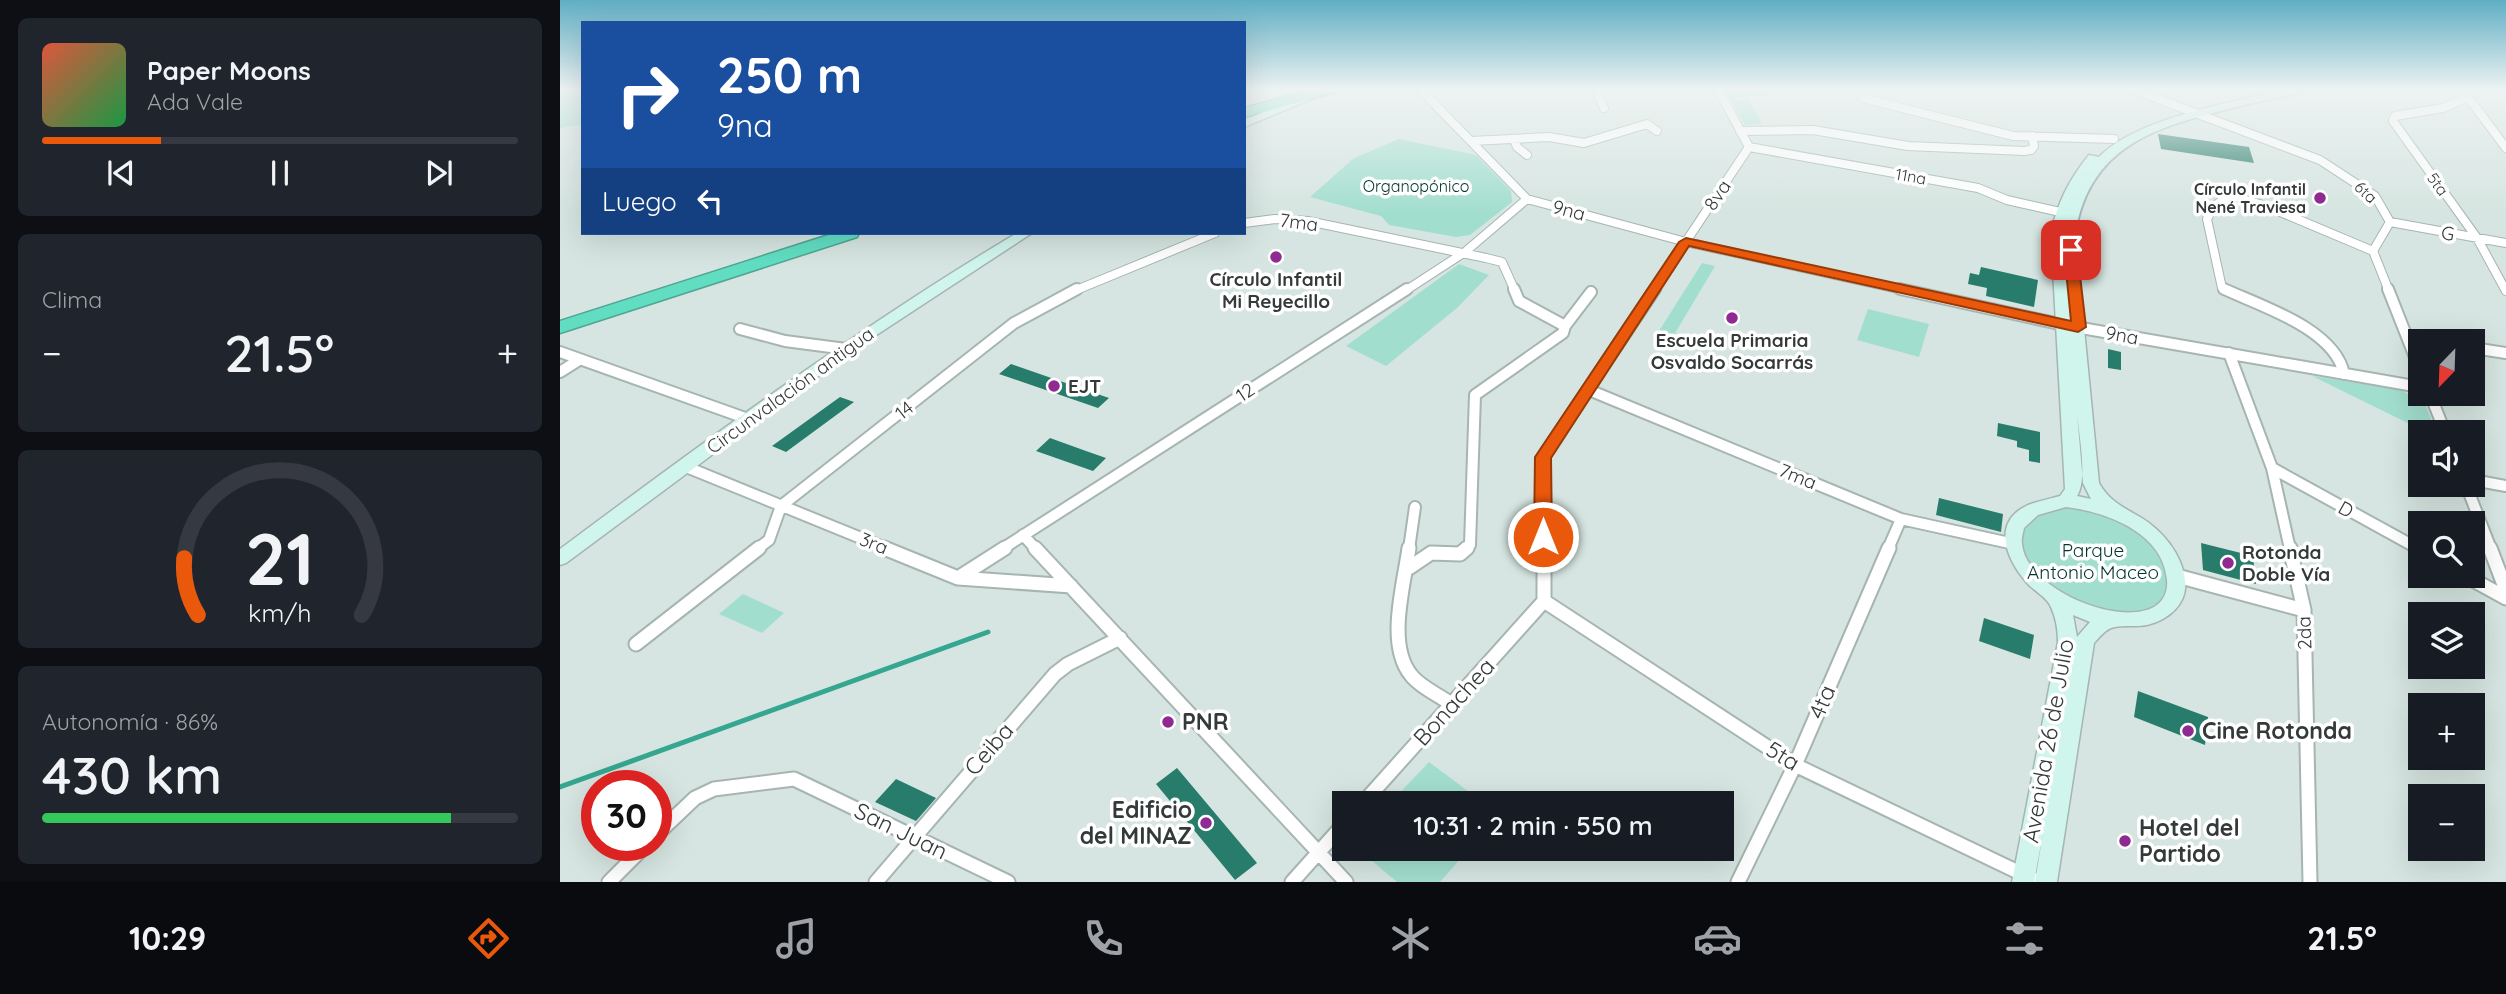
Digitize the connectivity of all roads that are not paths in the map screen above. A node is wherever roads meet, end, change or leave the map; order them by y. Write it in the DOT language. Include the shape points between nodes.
graph roads {
  1 [pos="1460,130"];
  2 [pos="1627,130"];
  3 [pos="1801,130"];
  4 [pos="1814,130"];
  5 [pos="1988,130"];
  6 [pos="2132,130"];
  7 [pos="2153,130"];
  8 [pos="2244,130"];
  9 [pos="2400,130"];
  10 [pos="2494,130"];
  11 [pos="1740,131"];
  12 [pos="2032,136"];
  13 [pos="1514,139"];
  14 [pos="2114,139"];
  15 [pos="1471,141"];
  16 [pos="1749,148"];
  17 [pos="2506,148"];
  18 [pos="1527,155"];
  19 [pos="1527,199"];
  20 [pos="2066,213"];
  21 [pos="1246,222"];
  22 [pos="2390,222"];
  23 [pos="815,235"];
  24 [pos="845,235"];
  25 [pos="1023,235"];
  26 [pos="1210,235"];
  27 [pos="2477,239"];
  28 [pos="1686,242"];
  29 [pos="2506,243"];
  30 [pos="2373,251"];
  31 [pos="1465,252"];
  32 [pos="2506,291"];
  33 [pos="1591,292"];
  34 [pos="560,315"];
  35 [pos="1565,326"];
  36 [pos="2071,326"];
  37 [pos="560,327"];
  38 [pos="740,329"];
  39 [pos="2408,338"];
  40 [pos="846,349"];
  41 [pos="2485,350"];
  42 [pos="560,352"];
  43 [pos="2229,353"];
  44 [pos="2506,353"];
  45 [pos="579,359"];
  46 [pos="560,372"];
  47 [pos="2344,373"];
  48 [pos="2408,385"];
  49 [pos="1589,390"];
  50 [pos="748,419"];
  51 [pos="684,466"];
  52 [pos="2272,468"];
  53 [pos="2485,482"];
  54 [pos="2506,486"];
  55 [pos="2471,497"];
  56 [pos="2066,502"];
  57 [pos="781,506"];
  58 [pos="1415,507"];
  59 [pos="2115,512"];
  60 [pos="1901,519"];
  61 [pos="1023,535"];
  62 [pos="2408,543"];
  63 [pos="2014,544"];
  64 [pos="1411,545"];
  65 [pos="1431,553"];
  66 [pos="560,558"];
  67 [pos="1409,568"];
  68 [pos="2177,576"];
  69 [pos="958,578"];
  70 [pos="1071,586"];
  71 [pos="2485,586"];
  72 [pos="2506,590"];
  73 [pos="2506,598"];
  74 [pos="1544,601"];
  75 [pos="2058,602"];
  76 [pos="2304,610"];
  77 [pos="2111,620"];
  78 [pos="1120,638"];
  79 [pos="636,644"];
  80 [pos="1451,704"];
  81 [pos="1795,765"];
  82 [pos="1374,791"];
  83 [pos="672,820"];
  84 [pos="914,837"];
  85 [pos="1332,837"];
  86 [pos="1318,853"];
  87 [pos="630,861"];
  88 [pos="2029,880"];
  89 [pos="609,882"];
  90 [pos="876,882"];
  91 [pos="1008,882"];
  92 [pos="1292,882"];
  93 [pos="1346,882"];
  94 [pos="1738,882"];
  95 [pos="2046,882"];
  96 [pos="2310,882"];
  1 -- 15 [label="street, 9na"];
  2 -- 13 [label="street" via="1584,143 1549,137"];
  3 -- 11 [label="street"];
  4 -- 12 [label="street" via="1908,146 2024,151 2034,146"];
  5 -- 12 [label="street"];
  6 -- 14 [label="main road"];
  7 -- 20 [label="main road" via="2108,155"];
  8 -- 22 [label="street, 6ta" via="2320,160 2347,176 2375,196"];
  9 -- 27 [label="street, 5ta"];
  10 -- 17 [label="street"];
  11 -- 16 [label="street"];
  12 -- 14 [label="street"];
  13 -- 15 [label="street"];
  13 -- 18 [label="street"];
  14 -- 20 [label="main road" via="2097,151 2079,174"];
  15 -- 19 [label="street, 9na"];
  16 -- 20 [label="street, 11na" via="1978,188 2007,200"];
  16 -- 28 [label="street, 8va"];
  19 -- 28 [label="street, 9na"];
  19 -- 31 [label="street, 12"];
  20 -- 36 [label="main road"];
  21 -- 31 [label="street, 7ma" via="1289,218"];
  22 -- 27 [label="street, G"];
  22 -- 30 [label="street, 6ta"];
  23 -- 34 [label="highway"];
  24 -- 37 [label="highway"];
  25 -- 40 [label="main road, Circunvalación antigua"];
  26 -- 57 [label="street, 14" via="1077,289 1014,323"];
  27 -- 29 [label="street, G"];
  27 -- 32 [label="street, 5ta"];
  28 -- 36 [label="street, 9na"];
  28 -- 49 [label="street, 8va"];
  30 -- 39 [label="street"];
  30 -- 47 [label="street" via="2230,195 2214,206 2207,219 2222,288 2315,335 2339,358"];
  31 -- 35 [label="street, 7ma" via="1502,262 1519,301"];
  31 -- 61 [label="street, 12"];
  33 -- 35 [label="street"];
  35 -- 65 [label="street" via="1563,333 1475,395 1470,545 1460,554"];
  36 -- 43 [label="street, 9na"];
  36 -- 56 [label="main road" via="2074,479"];
  36 -- 59 [label="main road" via="2091,483"];
  38 -- 40 [label="street"];
  40 -- 50 [label="main road, Circunvalación antigua"];
  41 -- 44 [label="street"];
  42 -- 45 [label="street"];
  43 -- 47 [label="street, 9na"];
  43 -- 52 [label="street, 2da"];
  45 -- 46 [label="street"];
  45 -- 50 [label="street"];
  47 -- 48 [label="street, 9na"];
  49 -- 60 [label="street, 7ma"];
  49 -- 74 [label="street, 8va" via="1543,457"];
  50 -- 51 [label="main road, Circunvalación antigua"];
  51 -- 57 [label="street, 3ra"];
  51 -- 66 [label="main road, Circunvalación antigua"];
  52 -- 62 [label="street, D"];
  52 -- 76 [label="street, 2da"];
  53 -- 54 [label="street"];
  55 -- 72 [label="street"];
  56 -- 59 [label="main road"];
  56 -- 63 [label="main road" via="2029,511 2018,522"];
  57 -- 69 [label="street, 3ra"];
  57 -- 79 [label="street" via="769,540"];
  58 -- 64 [label="street"];
  59 -- 68 [label="main road" via="2160,542 2174,562"];
  60 -- 63 [label="street, 7ma"];
  60 -- 81 [label="street, 4ta"];
  61 -- 69 [label="street, 12"];
  61 -- 70 [label="street"];
  63 -- 75 [label="main road" via="2023,570"];
  64 -- 65 [label="street"];
  64 -- 67 [label="street"];
  65 -- 67 [label="street"];
  67 -- 80 [label="street" via="1398,632 1400,659 1413,678"];
  68 -- 76 [label="street"];
  68 -- 77 [label="main road" via="2174,600 2160,613 2138,620"];
  69 -- 70 [label="street, 3ra"];
  70 -- 78 [label="street"];
  71 -- 73 [label="street"];
  74 -- 80 [label="street, Bonachea"];
  74 -- 81 [label="street, 5ta"];
  75 -- 77 [label="main road"];
  75 -- 88 [label="main road, Avenida 26 de Julio" via="2067,625 2067,649"];
  76 -- 96 [label="street, 2da"];
  77 -- 95 [label="main road, Avenida 26 de Julio" via="2085,640"];
  78 -- 84 [label="street, Ceiba" via="1055,674"];
  78 -- 86 [label="street"];
  80 -- 82 [label="street, Bonachea"];
  81 -- 88 [label="street, 5ta"];
  81 -- 94 [label="street, 4ta"];
  83 -- 84 [label="street, San Juan" via="695,798 714,789 793,779"];
  84 -- 90 [label="street, Ceiba"];
  84 -- 91 [label="street, San Juan"];
  85 -- 86 [label="street"];
  86 -- 92 [label="street"];
  86 -- 93 [label="street"];
  87 -- 89 [label="street"];
}
